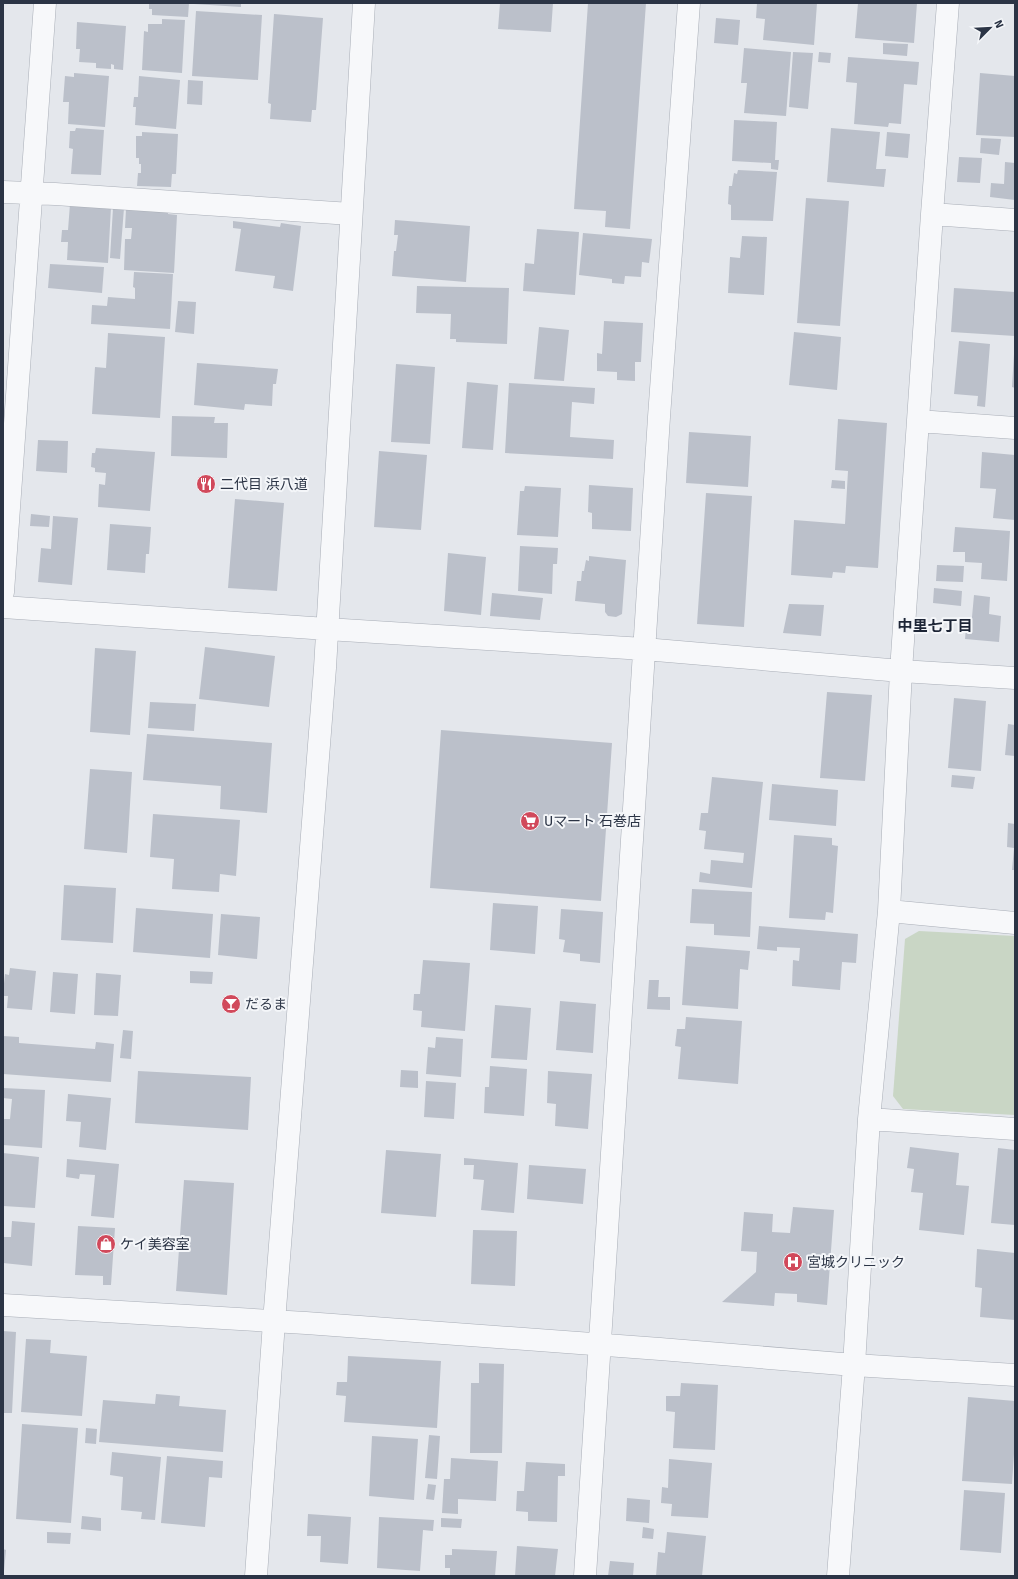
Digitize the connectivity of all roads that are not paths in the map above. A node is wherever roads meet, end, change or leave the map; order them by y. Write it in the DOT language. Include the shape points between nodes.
graph roads {
  1 [pos="44,3"];
  2 [pos="364,3"];
  3 [pos="689,3"];
  4 [pos="948,3"];
  5 [pos="3,192"];
  6 [pos="32,193"];
  7 [pos="351,214"];
  8 [pos="932,214"];
  9 [pos="1015,220"];
  10 [pos="918,421"];
  11 [pos="1015,428"];
  12 [pos="3,592"];
  13 [pos="3,607"];
  14 [pos="327,630"];
  15 [pos="644,650"];
  16 [pos="902,671"];
  17 [pos="1015,678"];
  18 [pos="889,911"];
  19 [pos="1015,923"];
  20 [pos="869,1119"];
  21 [pos="1015,1129"];
  22 [pos="3,1305"];
  23 [pos="274,1322"];
  24 [pos="599,1345"];
  25 [pos="854,1365"];
  26 [pos="1015,1375"];
  27 [pos="256,1576"];
  28 [pos="585,1576"];
  29 [pos="838,1576"];
  1 -- 6 [label="street"];
  2 -- 7 [label="street"];
  3 -- 15 [label="street"];
  4 -- 8 [label="street"];
  5 -- 6 [label="street"];
  6 -- 7 [label="street"];
  6 -- 12 [label="street"];
  7 -- 14 [label="street"];
  8 -- 9 [label="street"];
  8 -- 10 [label="street"];
  10 -- 11 [label="street"];
  10 -- 16 [label="street"];
  13 -- 14 [label="street"];
  14 -- 15 [label="street"];
  14 -- 23 [label="street"];
  15 -- 16 [label="street"];
  15 -- 24 [label="street"];
  16 -- 17 [label="street"];
  16 -- 18 [label="street"];
  18 -- 19 [label="street"];
  18 -- 20 [label="street"];
  20 -- 21 [label="street"];
  20 -- 25 [label="street"];
  22 -- 23 [label="street"];
  23 -- 24 [label="street"];
  23 -- 27 [label="street"];
  24 -- 25 [label="street"];
  24 -- 28 [label="street"];
  25 -- 26 [label="street"];
  25 -- 29 [label="street"];
}
